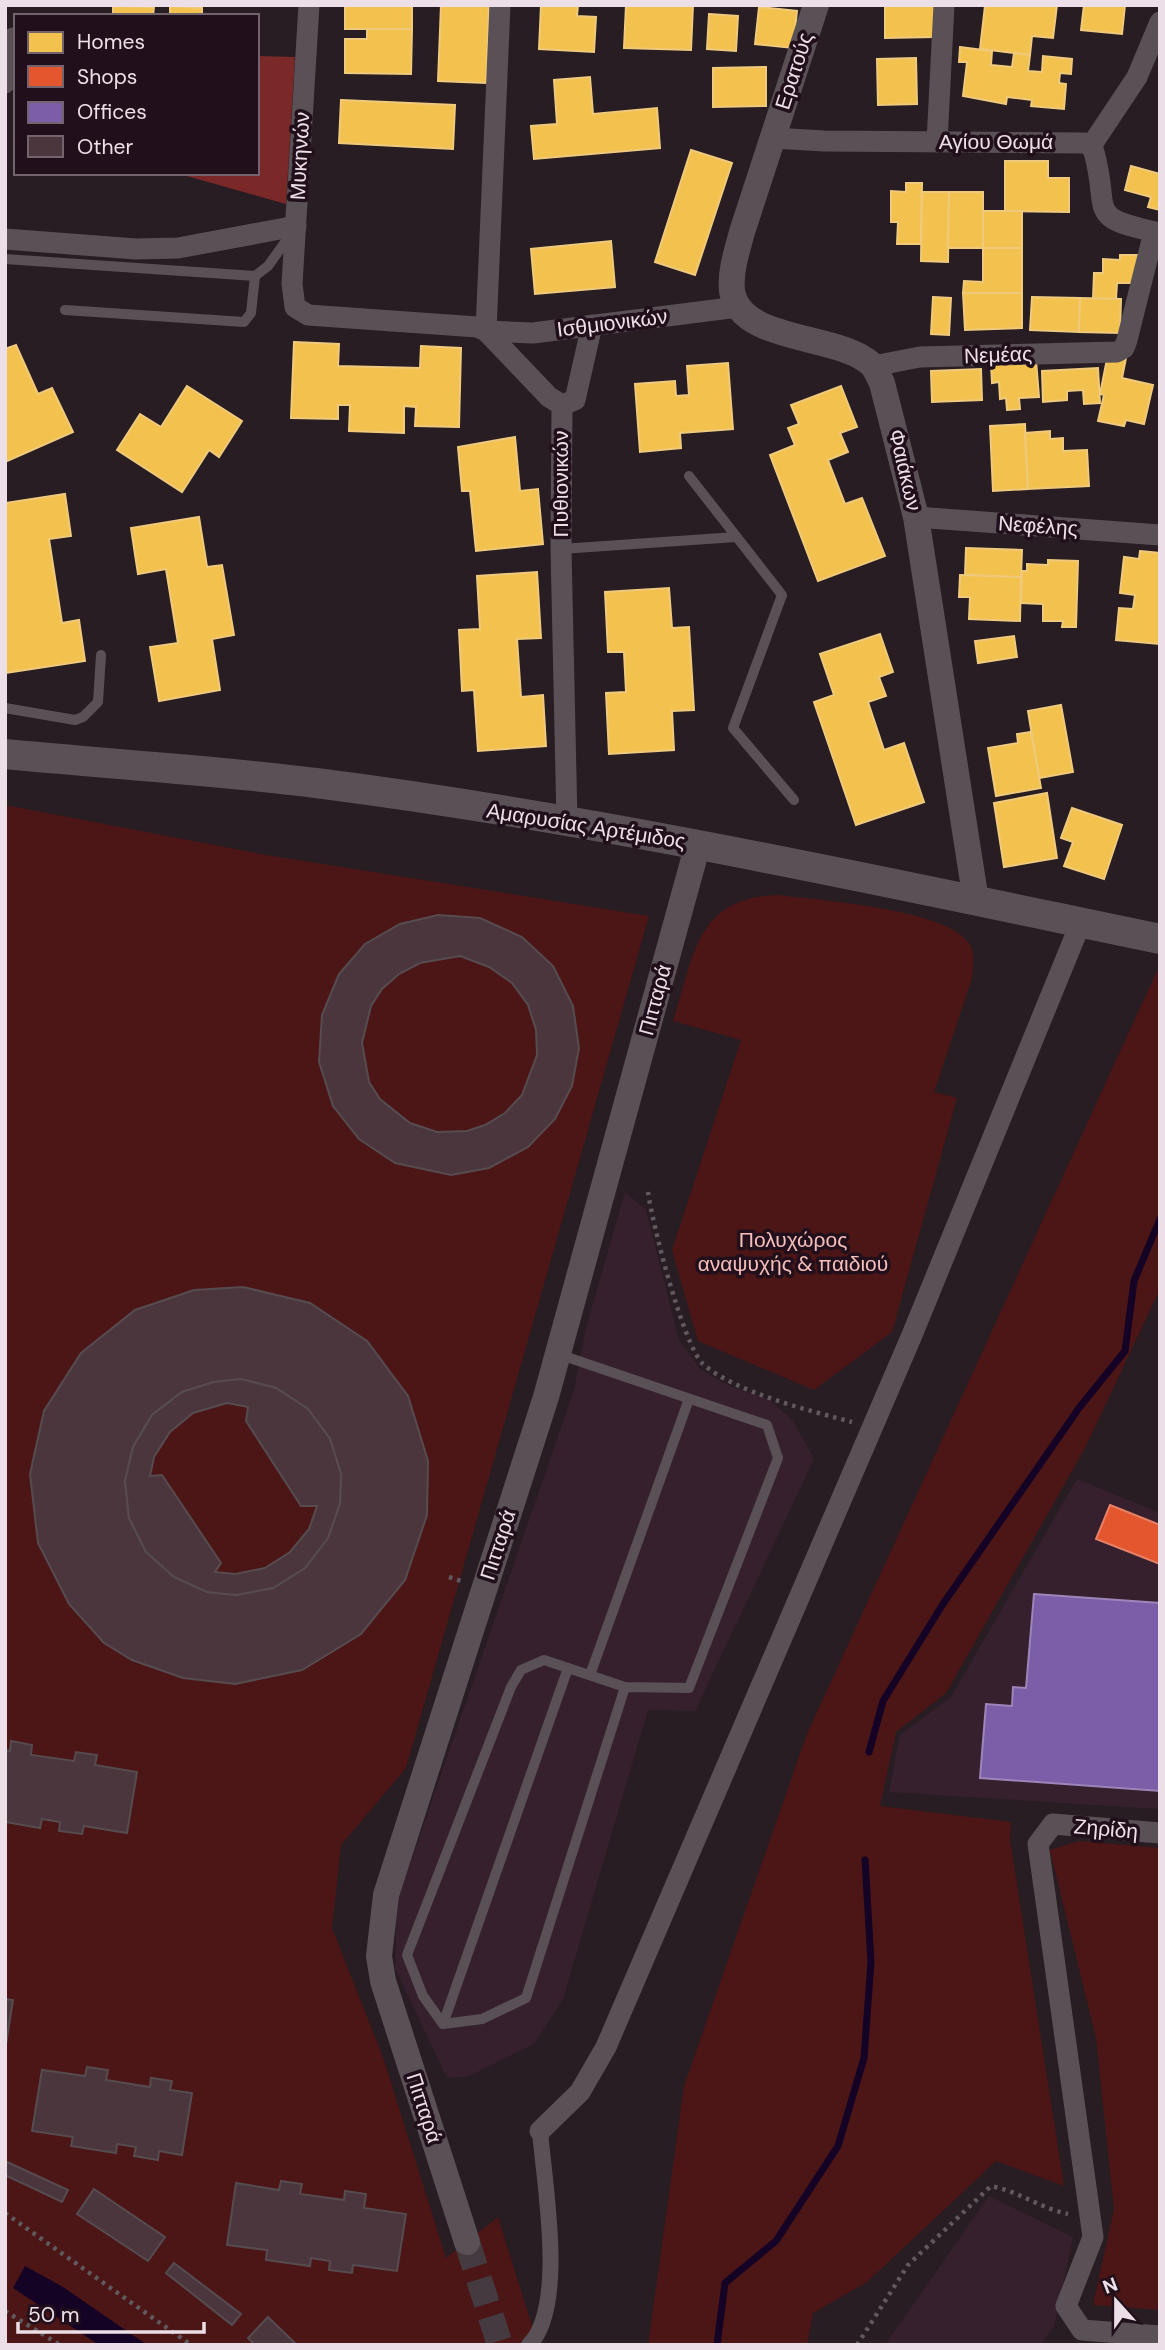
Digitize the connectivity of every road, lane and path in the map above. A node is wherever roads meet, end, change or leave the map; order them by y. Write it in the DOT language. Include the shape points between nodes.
graph roads {
  1 [pos="309,5"];
  2 [pos="500,5"];
  3 [pos="816,5"];
  4 [pos="944,5"];
  5 [pos="1160,22"];
  6 [pos="13,38"];
  7 [pos="5,83"];
  8 [pos="773,138"];
  9 [pos="937,142"];
  10 [pos="1091,146"];
  11 [pos="296,226"];
  12 [pos="1157,232"];
  13 [pos="5,239"];
  14 [pos="5,259"];
  15 [pos="255,276"];
  16 [pos="738,307"];
  17 [pos="65,310"];
  18 [pos="592,325"];
  19 [pos="486,331"];
  20 [pos="873,366"];
  21 [pos="562,405"];
  22 [pos="689,475"];
  23 [pos="916,517"];
  24 [pos="1160,535"];
  25 [pos="736,537"];
  26 [pos="561,549"];
  27 [pos="101,655"];
  28 [pos="5,708"];
  29 [pos="5,754"];
  30 [pos="794,800"];
  31 [pos="568,822"];
  32 [pos="698,844"];
  33 [pos="976,901"];
  34 [pos="1081,922"];
  35 [pos="1160,939"];
  36 [pos="648,1192"];
  37 [pos="558,1354"];
  38 [pos="689,1399"];
  39 [pos="873,1428"];
  40 [pos="449,1577"];
  41 [pos="461,1583"];
  42 [pos="568,1668"];
  43 [pos="590,1675"];
  44 [pos="625,1687"];
  45 [pos="1160,1833"];
  46 [pos="443,2024"];
  47 [pos="540,2131"];
  48 [pos="5,2213"];
  49 [pos="1090,2219"];
  50 [pos="467,2242"];
  51 [pos="5,2311"];
  52 [pos="1160,2336"];
  53 [pos="1087,2338"];
  54 [pos="60,2345"];
  55 [pos="191,2345"];
  56 [pos="529,2345"];
  57 [pos="857,2345"];
  1 -- 11 [label="street, Μυκηνών"];
  2 -- 19 [label="street"];
  3 -- 8 [label="street, Ερατούς"];
  4 -- 9 [label="street"];
  5 -- 10 [label="street" via="1137,77"];
  6 -- 7 [label="street"];
  8 -- 9 [label="street, Αγίου Θωμά"];
  8 -- 16 [label="street" via="734,263 732,293"];
  9 -- 10 [label="street, Αγίου Θωμά" via="1077,142"];
  10 -- 12 [label="street" via="1106,212 1119,223"];
  11 -- 13 [label="street" via="136,250"];
  11 -- 15 [label="lane" via="268,266"];
  11 -- 19 [label="street, Μυκηνών" via="292,296 295,307 308,315 468,325"];
  12 -- 20 [label="street, Νεμέας" via="1124,348 1116,352 920,357"];
  14 -- 15 [label="lane"];
  15 -- 17 [label="lane" via="251,313 244,322"];
  16 -- 18 [label="street, Ισθμιονικών"];
  16 -- 20 [label="street" via="756,322 838,346"];
  18 -- 19 [label="street, Ισθμιονικών" via="533,333"];
  18 -- 21 [label="street" via="575,400"];
  19 -- 21 [label="street, Πυθιονικών"];
  20 -- 23 [label="street, Φαιάκων" via="889,401"];
  21 -- 26 [label="street, Πυθιονικών"];
  22 -- 25 [label="lane"];
  23 -- 24 [label="street, Νεφέλης"];
  23 -- 33 [label="street, Φαιάκων"];
  25 -- 26 [label="lane"];
  25 -- 30 [label="lane" via="782,595 733,728"];
  26 -- 31 [label="street, Πυθιονικών"];
  27 -- 28 [label="lane" via="98,702 83,718"];
  29 -- 31 [label="main road, Αμαρυσίας Αρτέμιδος" via="312,783"];
  31 -- 32 [label="main road, Αμαρυσίας Αρτέμιδος"];
  32 -- 33 [label="main road, Αμαρυσίας Αρτέμιδος"];
  32 -- 37 [label="street, Πιτταρά"];
  33 -- 34 [label="main road, Αμαρυσίας Αρτέμιδος"];
  34 -- 35 [label="main road, Αμαρυσίας Αρτέμιδος"];
  34 -- 39 [label="street"];
  36 -- 39 [label="path" via="683,1326 703,1364 721,1377 796,1407"];
  37 -- 38 [label="lane"];
  37 -- 50 [label="street, Πιτταρά" via="395,1865 381,1928 383,1981"];
  38 -- 43 [label="lane"];
  38 -- 44 [label="lane" via="766,1425 778,1458 689,1688"];
  39 -- 47 [label="street" via="606,2047 580,2092"];
  40 -- 41 [label="path"];
  42 -- 43 [label="lane"];
  42 -- 46 [label="lane"];
  42 -- 46 [label="lane" via="544,1660 532,1663 521,1670 511,1687 407,1955 423,1996"];
  43 -- 44 [label="lane"];
  44 -- 46 [label="lane" via="526,1998 482,2019"];
  45 -- 49 [label="street, Ζηρίδη" via="1053,1825 1038,1844"];
  47 -- 56 [label="street" via="551,2280 543,2324"];
  48 -- 55 [label="path"];
  49 -- 53 [label="street" via="1093,2237 1066,2306"];
  49 -- 57 [label="path" via="1048,2210 1014,2191 991,2186 908,2265"];
  51 -- 54 [label="path"];
  52 -- 53 [label="street"];
}
